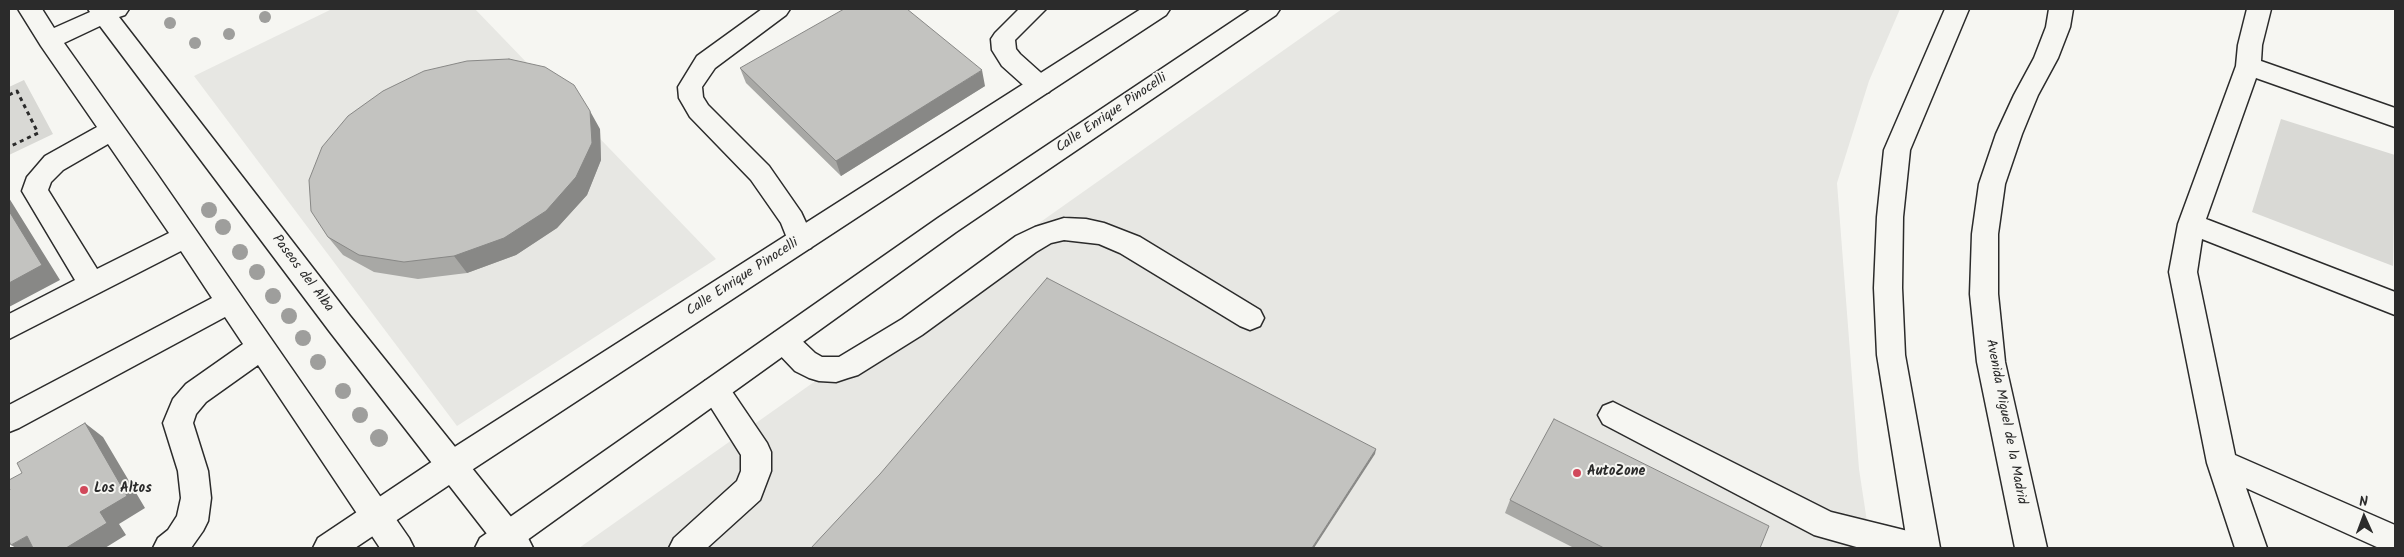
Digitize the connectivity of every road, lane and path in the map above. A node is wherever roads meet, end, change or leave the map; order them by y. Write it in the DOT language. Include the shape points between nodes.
graph roads {
  1 [pos="30,9"];
  2 [pos="778,9"];
  3 [pos="1034,9"];
  4 [pos="1158,9"];
  5 [pos="1268,9"];
  6 [pos="1957,9"];
  7 [pos="2061,9"];
  8 [pos="2259,9"];
  9 [pos="107,11"];
  10 [pos="49,40"];
  11 [pos="2248,66"];
  12 [pos="1040,86"];
  13 [pos="9,95"];
  14 [pos="2395,118"];
  15 [pos="112,130"];
  16 [pos="9,147"];
  17 [pos="2191,224"];
  18 [pos="185,237"];
  19 [pos="801,240"];
  20 [pos="91,283"];
  21 [pos="229,302"];
  22 [pos="2395,304"];
  23 [pos="1250,318"];
  24 [pos="9,327"];
  25 [pos="784,341"];
  26 [pos="260,348"];
  27 [pos="714,390"];
  28 [pos="1612,415"];
  29 [pos="9,419"];
  30 [pos="2222,462"];
  31 [pos="453,465"];
  32 [pos="376,517"];
  33 [pos="1846,540"];
  34 [pos="2395,540"];
  35 [pos="506,544"];
  36 [pos="169,548"];
  37 [pos="329,548"];
  38 [pos="398,548"];
  39 [pos="685,548"];
  40 [pos="1916,548"];
  41 [pos="1924,548"];
  42 [pos="2031,548"];
  43 [pos="2251,548"];
  1 -- 10 [label="main road"];
  2 -- 19 [label="main road" via="706,62 690,87 700,112 760,174 792,219"];
  3 -- 12 [label="main road" via="1003,39 1004,50 1011,60"];
  4 -- 12 [label="main road, Calle Enrique Pinocelli"];
  5 -- 25 [label="main road, Calle Enrique Pinocelli" via="947,225"];
  6 -- 41 [label="main road" via="1897,150 1890,217 1888,288 1891,355"];
  7 -- 42 [label="main road, Avenida Miguel de la Madrid" via="2046,58 2009,134 1992,184 1985,234 1984,294 1991,362"];
  8 -- 11 [label="main road"];
  9 -- 10 [label="main road"];
  9 -- 31 [label="main road, Paseos del Alba" via="340,324"];
  10 -- 15 [label="main road"];
  11 -- 14 [label="main road"];
  11 -- 17 [label="main road"];
  12 -- 19 [label="main road, Calle Enrique Pinocelli"];
  13 -- 16 [label="path" via="17,91 38,133"];
  15 -- 18 [label="main road"];
  15 -- 20 [label="main road" via="54,163 40,177 35,191"];
  17 -- 22 [label="main road"];
  17 -- 30 [label="main road" via="2183,272"];
  18 -- 20 [label="main road"];
  18 -- 21 [label="main road"];
  19 -- 31 [label="main road, Calle Enrique Pinocelli"];
  20 -- 24 [label="main road"];
  21 -- 26 [label="main road"];
  21 -- 29 [label="main road"];
  23 -- 25 [label="main road" via="1130,245 1104,234 1064,229 1044,234 1026,244 912,327 848,366 836,370 819,369 805,362"];
  25 -- 27 [label="main road, Calle Enrique Pinocelli"];
  26 -- 32 [label="main road"];
  26 -- 36 [label="main road" via="196,393 183,408 178,423 193,471 196,498 192,521"];
  27 -- 35 [label="main road, Calle Enrique Pinocelli"];
  27 -- 39 [label="main road" via="756,452 756,471 749,490"];
  28 -- 33 [label="main road" via="1825,525"];
  30 -- 34 [label="main road"];
  30 -- 43 [label="main road"];
  31 -- 32 [label="main road, Calle Enrique Pinocelli"];
  31 -- 35 [label="main road, Paseos del Alba"];
  32 -- 37 [label="main road, Calle Enrique Pinocelli"];
  32 -- 38 [label="main road"];
  33 -- 40 [label="main road"];
}
